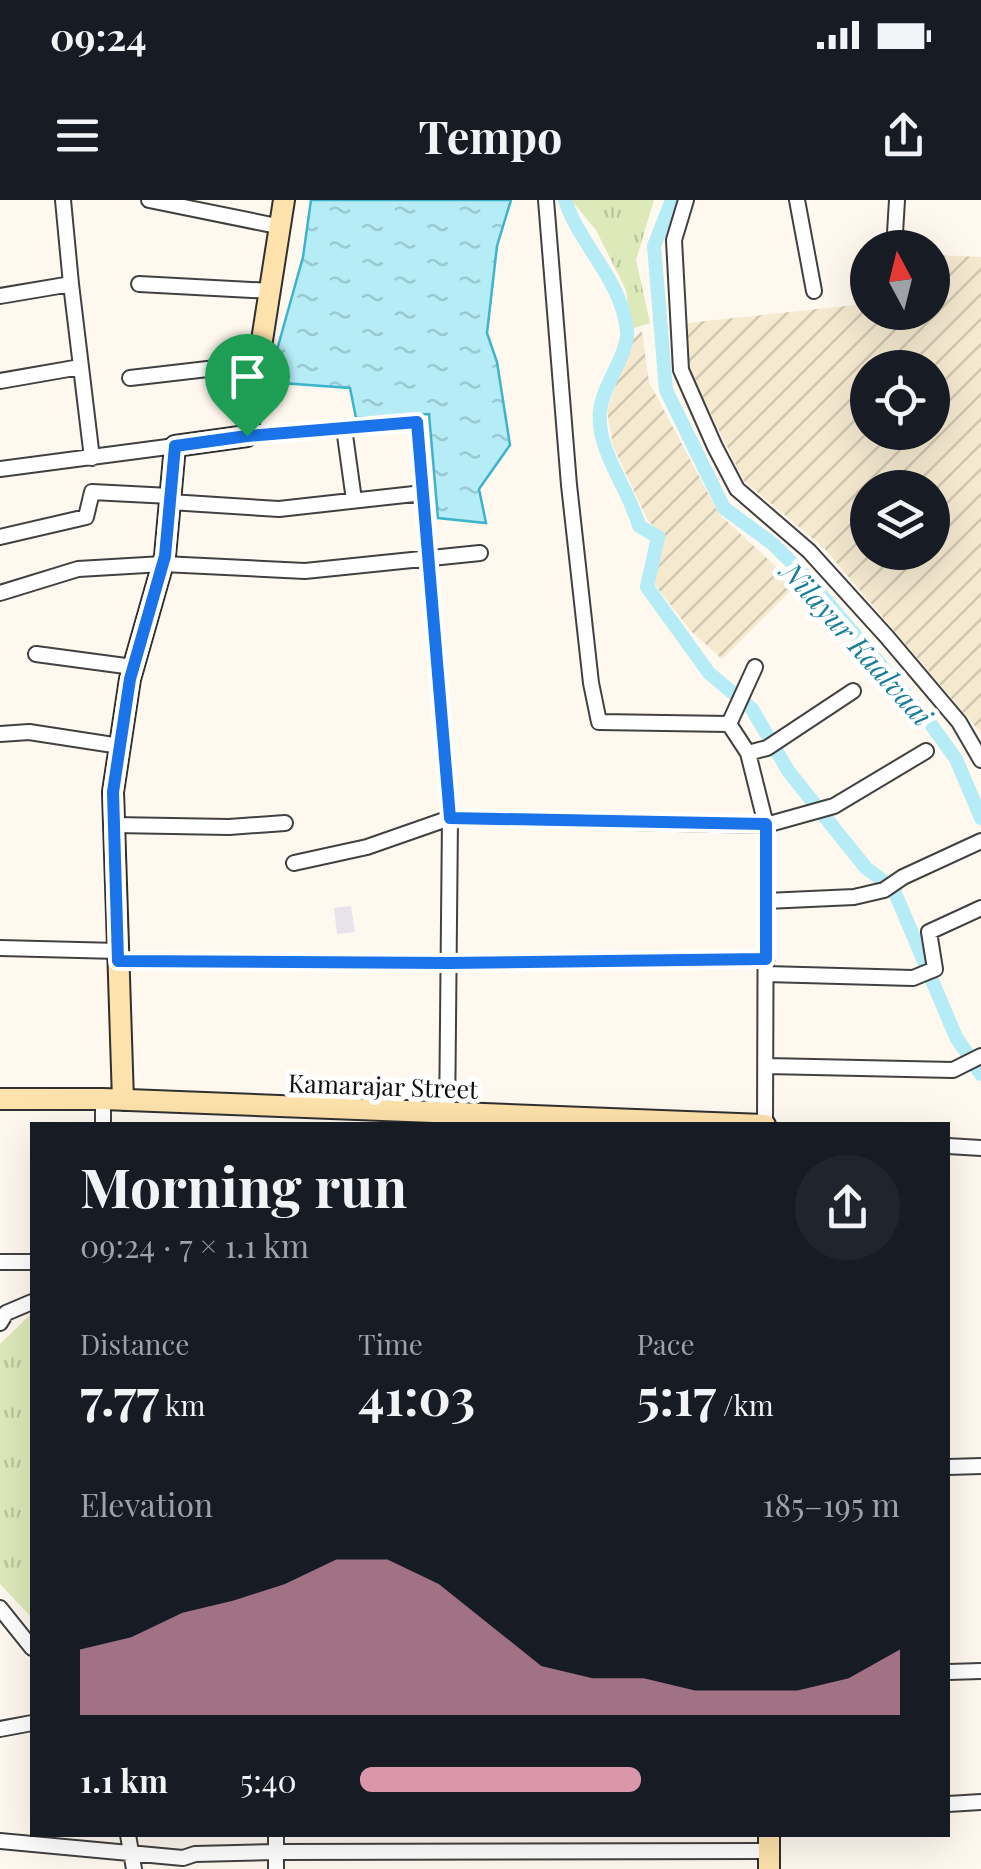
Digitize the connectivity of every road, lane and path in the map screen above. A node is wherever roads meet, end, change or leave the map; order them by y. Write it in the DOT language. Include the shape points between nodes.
graph roads {
  1 [pos="63,200"];
  2 [pos="148,200"];
  3 [pos="284,200"];
  4 [pos="546,200"];
  5 [pos="686,200"];
  6 [pos="796,200"];
  7 [pos="896,200"];
  8 [pos="282,227"];
  9 [pos="895,230"];
  10 [pos="71,284"];
  11 [pos="139,284"];
  12 [pos="271,291"];
  13 [pos="814,291"];
  14 [pos="0,296"];
  15 [pos="259,363"];
  16 [pos="80,366"];
  17 [pos="130,378"];
  18 [pos="0,381"];
  19 [pos="344,428"];
  20 [pos="247,436"];
  21 [pos="175,446"];
  22 [pos="92,458"];
  23 [pos="0,469"];
  24 [pos="423,493"];
  25 [pos="170,499"];
  26 [pos="354,500"];
  27 [pos="0,537"];
  28 [pos="480,553"];
  29 [pos="428,558"];
  30 [pos="162,564"];
  31 [pos="0,593"];
  32 [pos="36,654"];
  33 [pos="133,667"];
  34 [pos="754,667"];
  35 [pos="854,691"];
  36 [pos="729,724"];
  37 [pos="0,734"];
  38 [pos="120,746"];
  39 [pos="926,751"];
  40 [pos="748,753"];
  41 [pos="981,760"];
  42 [pos="450,818"];
  43 [pos="285,823"];
  44 [pos="766,824"];
  45 [pos="114,825"];
  46 [pos="980,842"];
  47 [pos="294,863"];
  48 [pos="766,902"];
  49 [pos="981,908"];
  50 [pos="0,948"];
  51 [pos="118,956"];
  52 [pos="448,963"];
  53 [pos="766,966"];
  54 [pos="979,1057"];
  55 [pos="766,1066"];
  56 [pos="0,1099"];
  57 [pos="113,1099"];
  58 [pos="447,1119"];
  59 [pos="104,1122"];
  60 [pos="606,1122"];
  61 [pos="765,1122"];
  62 [pos="950,1146"];
  63 [pos="981,1148"];
  64 [pos="0,1262"];
  65 [pos="30,1262"];
  66 [pos="30,1303"];
  67 [pos="2,1315"];
  68 [pos="981,1466"];
  69 [pos="950,1467"];
  70 [pos="0,1608"];
  71 [pos="30,1646"];
  72 [pos="981,1671"];
  73 [pos="950,1672"];
  74 [pos="30,1723"];
  75 [pos="0,1730"];
  76 [pos="981,1802"];
  77 [pos="950,1804"];
  78 [pos="194,1837"];
  79 [pos="276,1837"];
  80 [pos="0,1842"];
  81 [pos="276,1852"];
  82 [pos="466,1852"];
  83 [pos="769,1852"];
  84 [pos="195,1854"];
  85 [pos="133,1861"];
  86 [pos="276,1869"];
  87 [pos="466,1869"];
  1 -- 10 [label="street"];
  2 -- 8 [label="street"];
  3 -- 8 [label="main road"];
  4 -- 36 [label="street" via="569,486 599,722"];
  5 -- 41 [label="street" via="674,240 681,370 722,461 737,489 809,551 888,637 959,722"];
  6 -- 13 [label="street"];
  7 -- 9 [label="street"];
  8 -- 12 [label="main road"];
  10 -- 14 [label="street"];
  10 -- 16 [label="street"];
  11 -- 12 [label="street"];
  12 -- 15 [label="main road"];
  15 -- 17 [label="street"];
  15 -- 20 [label="main road"];
  16 -- 18 [label="street"];
  16 -- 22 [label="street"];
  19 -- 20 [label="street"];
  19 -- 24 [label="street" via="417,422"];
  19 -- 26 [label="street"];
  20 -- 21 [label="main road"];
  21 -- 22 [label="street"];
  21 -- 25 [label="main road"];
  22 -- 23 [label="street"];
  24 -- 26 [label="street"];
  24 -- 29 [label="street"];
  25 -- 26 [label="street" via="278,509"];
  25 -- 27 [label="street" via="92,492 86,517"];
  25 -- 30 [label="main road"];
  28 -- 29 [label="street"];
  29 -- 30 [label="street" via="305,572"];
  29 -- 42 [label="street"];
  30 -- 31 [label="street" via="78,570"];
  30 -- 33 [label="main road"];
  32 -- 33 [label="street"];
  33 -- 38 [label="main road"];
  34 -- 36 [label="street"];
  35 -- 40 [label="street" via="767,748"];
  36 -- 40 [label="street"];
  37 -- 38 [label="street"];
  38 -- 45 [label="main road"];
  39 -- 44 [label="street" via="834,806"];
  40 -- 44 [label="street"];
  42 -- 44 [label="street"];
  42 -- 47 [label="street"];
  42 -- 52 [label="street"];
  43 -- 45 [label="street"];
  44 -- 48 [label="street"];
  45 -- 51 [label="main road"];
  46 -- 48 [label="street" via="884,890"];
  48 -- 53 [label="street"];
  49 -- 53 [label="street" via="929,932 935,969 914,978"];
  50 -- 51 [label="street"];
  51 -- 52 [label="street"];
  51 -- 57 [label="main road"];
  52 -- 53 [label="street"];
  52 -- 58 [label="street"];
  53 -- 55 [label="street"];
  54 -- 55 [label="street" via="962,1068"];
  55 -- 61 [label="street"];
  56 -- 57 [label="main road, Kamarajar Street"];
  57 -- 58 [label="main road, Kamarajar Street"];
  57 -- 59 [label="street"];
  58 -- 60 [label="main road, Kamarajar Street"];
  62 -- 63 [label="street"];
  64 -- 65 [label="street"];
  66 -- 67 [label="street"];
  68 -- 69 [label="street"];
  70 -- 71 [label="street"];
  72 -- 73 [label="street"];
  74 -- 75 [label="street"];
  76 -- 77 [label="street"];
  78 -- 84 [label="street"];
  79 -- 81 [label="street"];
  80 -- 85 [label="street"];
  81 -- 82 [label="street"];
  81 -- 84 [label="street"];
  81 -- 86 [label="street"];
  82 -- 83 [label="street"];
  82 -- 87 [label="street"];
  84 -- 85 [label="street"];
}
